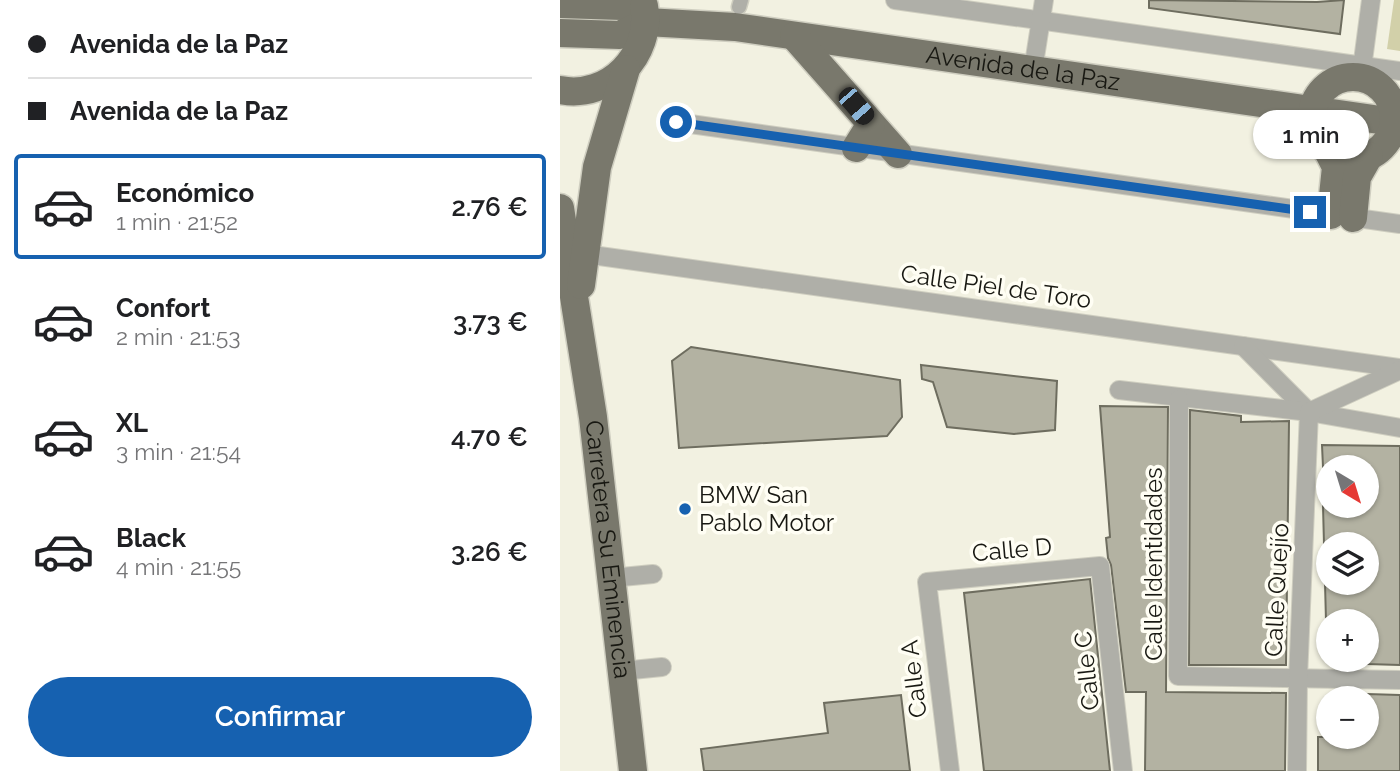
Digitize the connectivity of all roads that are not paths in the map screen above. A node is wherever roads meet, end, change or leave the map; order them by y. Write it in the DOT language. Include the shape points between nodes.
graph roads {
  1 [pos="895,0"];
  2 [pos="1044,0"];
  3 [pos="1371,0"];
  4 [pos="560,4"];
  5 [pos="644,11"];
  6 [pos="1041,20"];
  7 [pos="560,33"];
  8 [pos="794,36"];
  9 [pos="626,69"];
  10 [pos="1033,70"];
  11 [pos="1400,71"];
  12 [pos="1361,72"];
  13 [pos="560,90"];
  14 [pos="1313,111"];
  15 [pos="676,122"];
  16 [pos="1397,123"];
  17 [pos="871,124"];
  18 [pos="856,148"];
  19 [pos="1328,150"];
  20 [pos="898,154"];
  21 [pos="1369,156"];
  22 [pos="560,208"];
  23 [pos="1342,216"];
  24 [pos="1400,225"];
  25 [pos="584,254"];
  26 [pos="577,330"];
  27 [pos="1243,346"];
  28 [pos="1400,369"];
  29 [pos="1119,390"];
  30 [pos="1179,399"];
  31 [pos="1310,412"];
  32 [pos="1400,428"];
  33 [pos="1100,566"];
  34 [pos="653,574"];
  35 [pos="611,578"];
  36 [pos="927,582"];
  37 [pos="662,667"];
  38 [pos="622,671"];
  39 [pos="1298,679"];
  40 [pos="1400,680"];
  41 [pos="634,771"];
  42 [pos="950,771"];
  43 [pos="1123,771"];
  44 [pos="1297,771"];
  1 -- 6 [label="street, Avenida de la Paz"];
  2 -- 6 [label="street"];
  3 -- 12 [label="street"];
  4 -- 5 [label="main road, Avenida de la Paz"];
  5 -- 7 [label="main road, Avenida de la Paz" via="620,35"];
  5 -- 8 [label="main road, Avenida de la Paz"];
  5 -- 9 [label="main road, Carretera Su Eminencia" via="640,47"];
  6 -- 10 [label="street"];
  6 -- 12 [label="street, Avenida de la Paz"];
  8 -- 10 [label="main road, Avenida de la Paz"];
  8 -- 17 [label="main road"];
  9 -- 13 [label="main road" via="591,89"];
  9 -- 25 [label="main road, Carretera Su Eminencia" via="597,167"];
  10 -- 14 [label="main road, Avenida de la Paz"];
  11 -- 12 [label="street, Avenida de la Paz"];
  12 -- 14 [label="main road" via="1324,89"];
  12 -- 16 [label="main road" via="1390,100"];
  14 -- 16 [label="main road, Avenida de la Paz"];
  14 -- 19 [label="main road" via="1313,127"];
  15 -- 18 [label="street"];
  16 -- 21 [label="main road" via="1389,138"];
  17 -- 18 [label="main road"];
  17 -- 20 [label="main road"];
  18 -- 20 [label="street"];
  19 -- 21 [label="main road" via="1341,157"];
  19 -- 23 [label="main road" via="1336,167"];
  20 -- 23 [label="street"];
  21 -- 23 [label="main road"];
  22 -- 26 [label="main road, Carretera Su Eminencia"];
  23 -- 24 [label="street"];
  25 -- 26 [label="main road, Carretera Su Eminencia"];
  25 -- 27 [label="street, Calle Piel de Toro"];
  26 -- 35 [label="main road, Carretera Su Eminencia" via="593,417"];
  27 -- 28 [label="street, Calle Piel de Toro"];
  27 -- 31 [label="street"];
  28 -- 31 [label="street"];
  29 -- 30 [label="street"];
  30 -- 31 [label="street"];
  30 -- 39 [label="street, Calle Identidades" via="1178,676"];
  31 -- 32 [label="street"];
  31 -- 39 [label="street, Calle Quejío"];
  33 -- 36 [label="street, Calle D"];
  33 -- 43 [label="street, Calle C"];
  34 -- 35 [label="street"];
  35 -- 38 [label="main road, Carretera Su Eminencia"];
  36 -- 42 [label="street, Calle A"];
  37 -- 38 [label="street"];
  38 -- 41 [label="main road, Carretera Su Eminencia"];
  39 -- 40 [label="street, Calle Identidades"];
  39 -- 44 [label="street, Calle Quejío"];
}
